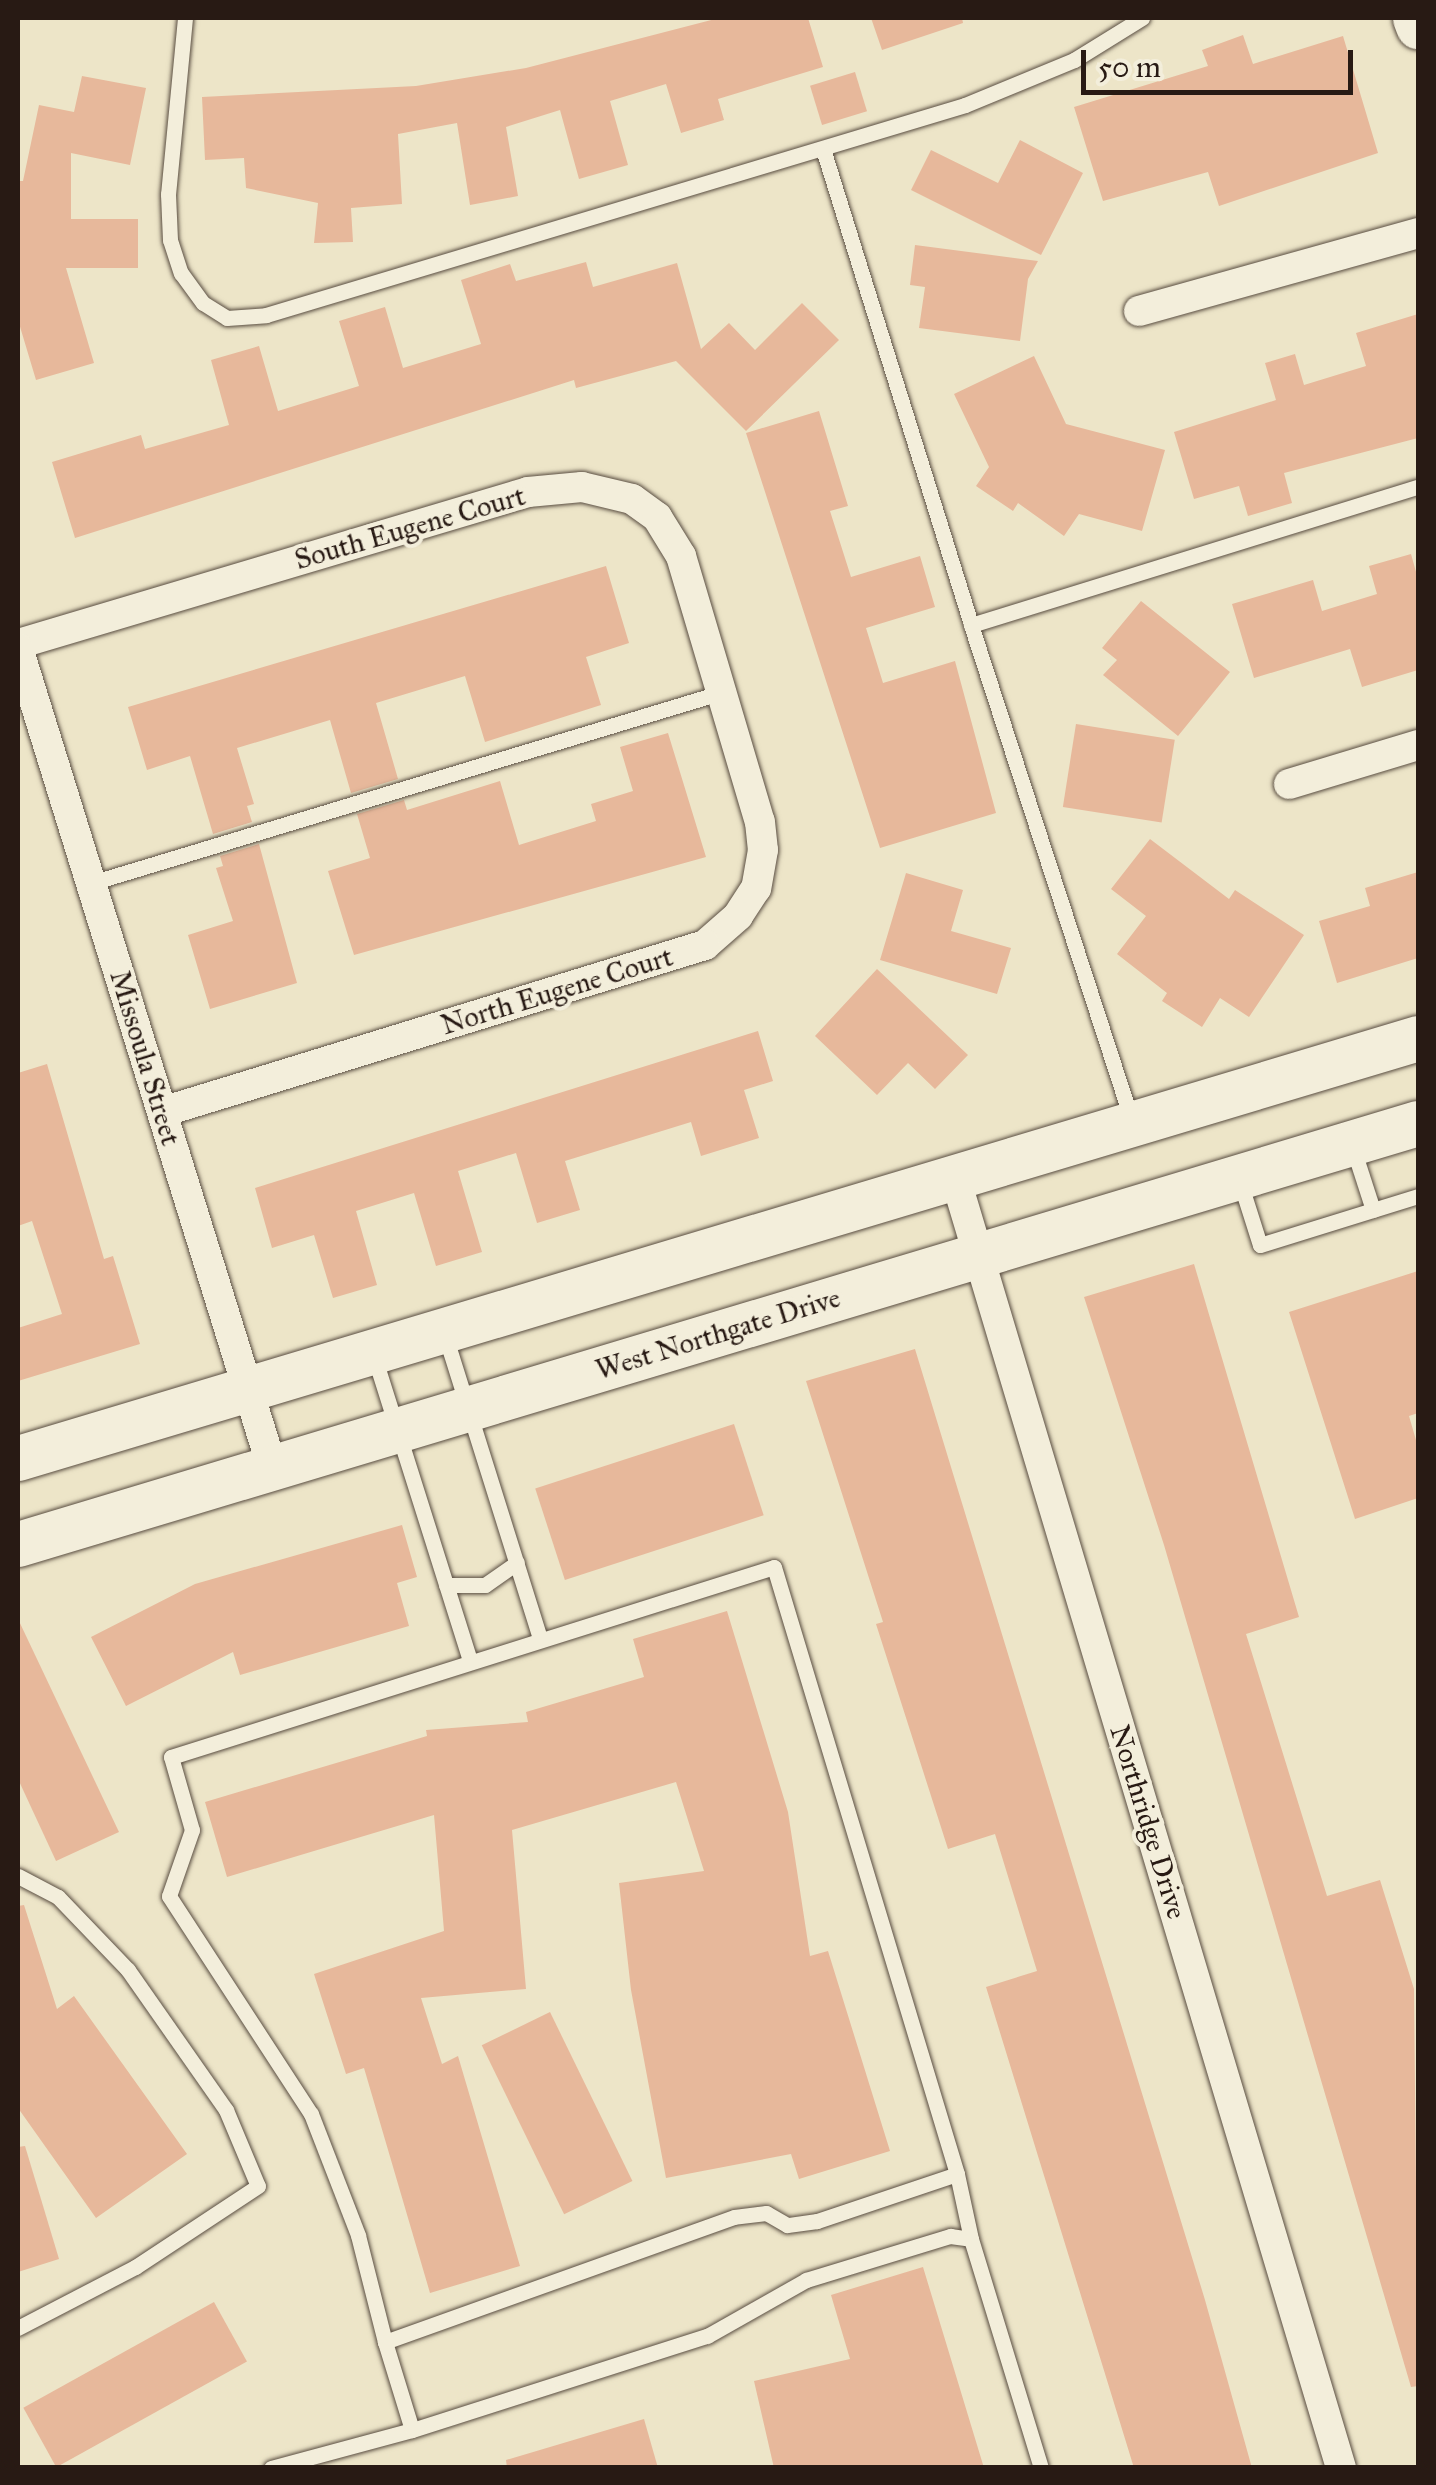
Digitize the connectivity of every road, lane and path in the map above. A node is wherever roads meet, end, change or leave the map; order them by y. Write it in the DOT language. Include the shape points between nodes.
graph roads {
  1 [pos="185,18"];
  2 [pos="1142,18"];
  3 [pos="1414,18"];
  4 [pos="1418,26"];
  5 [pos="823,149"];
  6 [pos="1418,233"];
  7 [pos="1139,311"];
  8 [pos="1418,487"];
  9 [pos="971,625"];
  10 [pos="18,646"];
  11 [pos="726,702"];
  12 [pos="1418,745"];
  13 [pos="1290,784"];
  14 [pos="91,882"];
  15 [pos="1418,1038"];
  16 [pos="162,1112"];
  17 [pos="1418,1122"];
  18 [pos="1133,1124"];
  19 [pos="1351,1143"];
  20 [pos="955,1177"];
  21 [pos="1238,1178"];
  22 [pos="1418,1196"];
  23 [pos="1374,1210"];
  24 [pos="978,1256"];
  25 [pos="444,1331"];
  26 [pos="373,1352"];
  27 [pos="249,1389"];
  28 [pos="468,1408"];
  29 [pos="398,1430"];
  30 [pos="18,1458"];
  31 [pos="272,1467"];
  32 [pos="18,1544"];
  33 [pos="517,1563"];
  34 [pos="446,1585"];
  35 [pos="540,1638"];
  36 [pos="470,1661"];
  37 [pos="18,1876"];
  38 [pos="957,2174"];
  39 [pos="971,2239"];
  40 [pos="18,2328"];
  41 [pos="385,2342"];
  42 [pos="412,2430"];
  43 [pos="270,2468"];
  44 [pos="1041,2468"];
  45 [pos="1341,2468"];
  1 -- 5 [label="lane" via="168,194 170,240 181,273 203,303 227,318 266,315"];
  2 -- 5 [label="lane" via="1074,60 983,98"];
  3 -- 4 [label="main road"];
  5 -- 9 [label="lane"];
  6 -- 7 [label="street"];
  8 -- 9 [label="lane"];
  9 -- 18 [label="lane"];
  10 -- 11 [label="street, South Eugene Court" via="528,492 582,487 632,499 657,517 681,556"];
  10 -- 14 [label="street, Missoula Street"];
  11 -- 14 [label="lane"];
  11 -- 16 [label="street, North Eugene Court" via="764,850 756,888 705,945"];
  12 -- 13 [label="street"];
  14 -- 16 [label="street, Missoula Street"];
  15 -- 18 [label="main road"];
  16 -- 27 [label="street, Missoula Street"];
  17 -- 19 [label="main road, West Northgate Drive"];
  18 -- 20 [label="main road"];
  19 -- 21 [label="main road, West Northgate Drive"];
  19 -- 23 [label="lane"];
  20 -- 24 [label="street, Northridge Drive"];
  20 -- 25 [label="main road"];
  21 -- 23 [label="lane" via="1260,1245"];
  21 -- 24 [label="main road, West Northgate Drive"];
  22 -- 23 [label="lane"];
  24 -- 28 [label="main road, West Northgate Drive"];
  24 -- 45 [label="street, Northridge Drive"];
  25 -- 26 [label="main road"];
  25 -- 28 [label="lane"];
  26 -- 27 [label="main road"];
  26 -- 29 [label="lane"];
  27 -- 30 [label="main road"];
  27 -- 31 [label="street, Missoula Street"];
  28 -- 29 [label="main road, West Northgate Drive"];
  28 -- 33 [label="lane"];
  29 -- 31 [label="main road, West Northgate Drive"];
  29 -- 34 [label="lane"];
  31 -- 32 [label="main road, West Northgate Drive"];
  33 -- 34 [label="lane" via="485,1585"];
  33 -- 35 [label="lane"];
  34 -- 36 [label="lane"];
  35 -- 36 [label="lane"];
  35 -- 38 [label="lane" via="774,1567"];
  36 -- 41 [label="lane" via="170,1757 192,1830 169,1896 311,2114 358,2235"];
  37 -- 40 [label="lane" via="58,1897 128,1970 226,2110 258,2186 135,2268"];
  38 -- 39 [label="lane"];
  38 -- 41 [label="lane" via="817,2221 787,2225 766,2213 734,2216"];
  39 -- 42 [label="lane" via="911,2244 806,2280 707,2336"];
  39 -- 44 [label="lane"];
  41 -- 42 [label="lane"];
  42 -- 43 [label="lane"];
}
